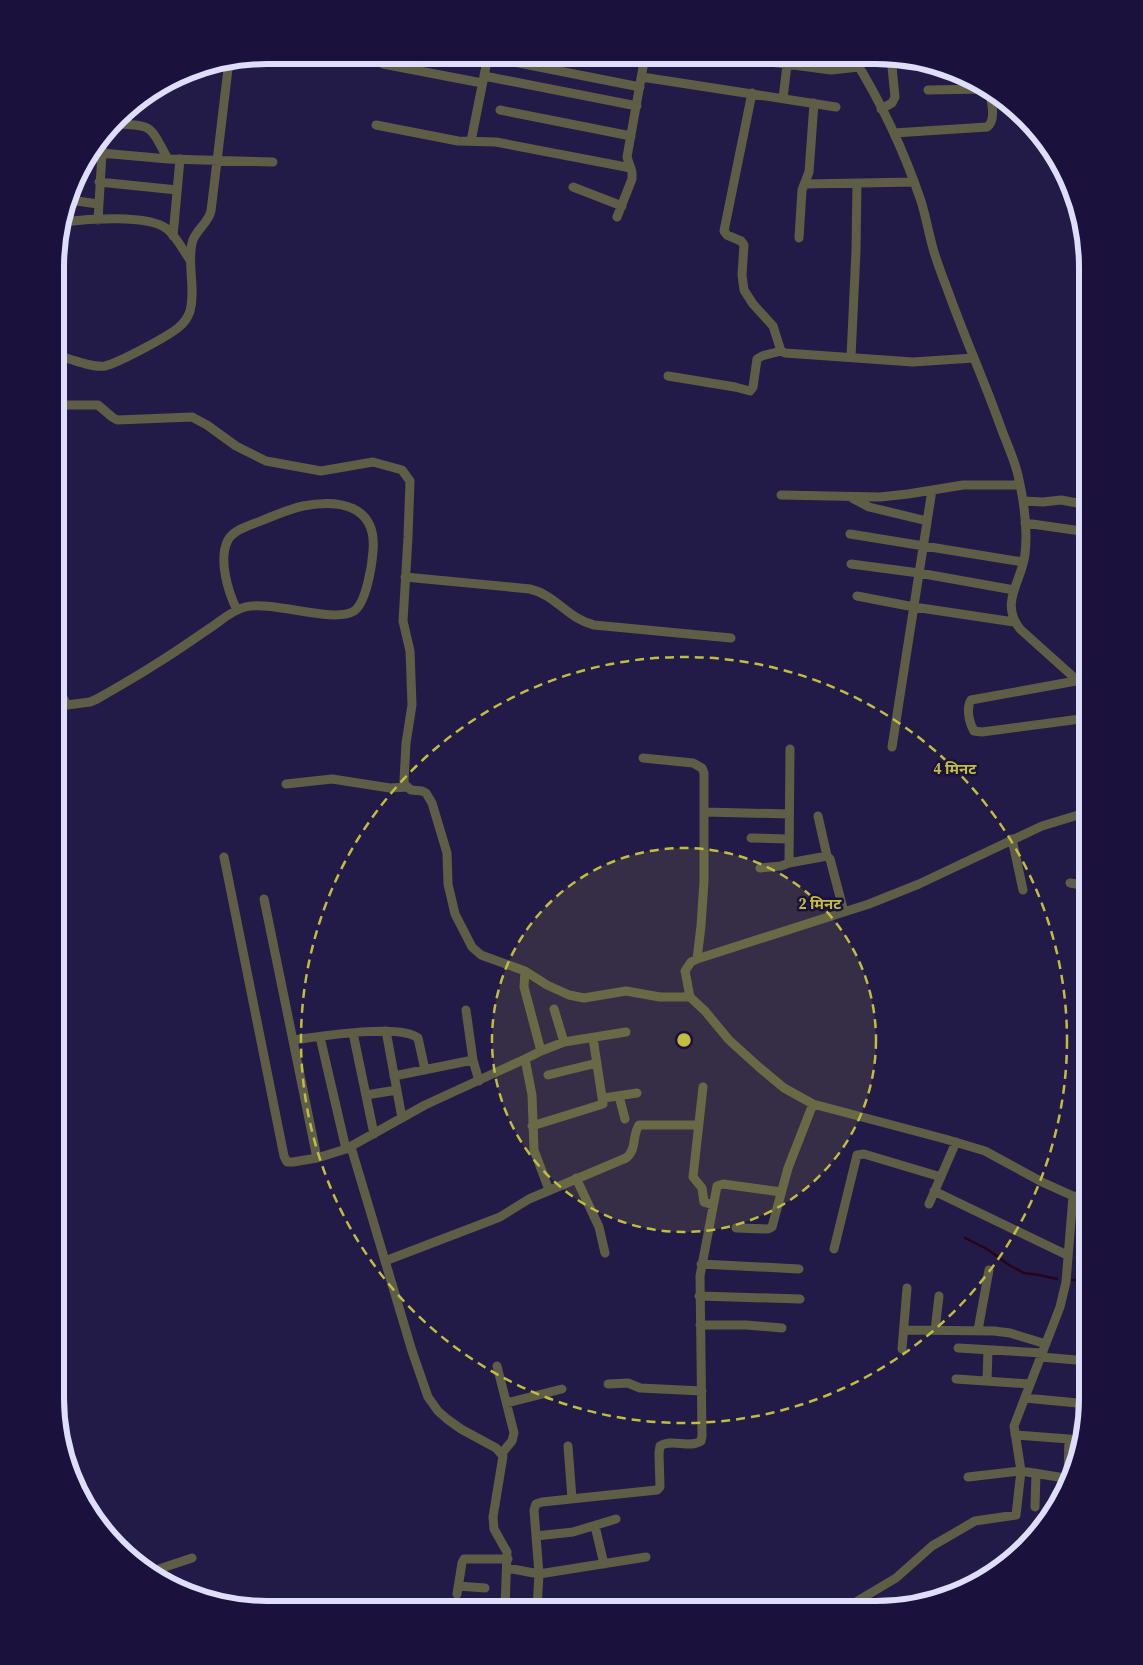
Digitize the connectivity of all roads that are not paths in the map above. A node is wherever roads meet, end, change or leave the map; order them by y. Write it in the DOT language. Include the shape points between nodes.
graph roads {
  1 [pos="383,64"];
  2 [pos="485,64"];
  3 [pos="526,64"];
  4 [pos="644,64"];
  5 [pos="784,64"];
  6 [pos="857,64"];
  7 [pos="892,64"];
  8 [pos="787,65"];
  9 [pos="859,67"];
  10 [pos="229,68"];
  11 [pos="642,77"];
  12 [pos="483,80"];
  13 [pos="640,87"];
  14 [pos="974,89"];
  15 [pos="928,90"];
  16 [pos="752,93"];
  17 [pos="783,98"];
  18 [pos="990,99"];
  19 [pos="814,103"];
  20 [pos="637,106"];
  21 [pos="836,107"];
  22 [pos="881,109"];
  23 [pos="500,110"];
  24 [pos="122,124"];
  25 [pos="376,125"];
  26 [pos="894,133"];
  27 [pos="630,136"];
  28 [pos="471,141"];
  29 [pos="101,149"];
  30 [pos="101,153"];
  31 [pos="168,159"];
  32 [pos="180,159"];
  33 [pos="217,160"];
  34 [pos="273,162"];
  35 [pos="630,168"];
  36 [pos="99,182"];
  37 [pos="914,182"];
  38 [pos="857,183"];
  39 [pos="805,184"];
  40 [pos="573,187"];
  41 [pos="177,190"];
  42 [pos="75,201"];
  43 [pos="98,204"];
  44 [pos="622,206"];
  45 [pos="617,217"];
  46 [pos="98,220"];
  47 [pos="69,222"];
  48 [pos="173,236"];
  49 [pos="799,238"];
  50 [pos="190,260"];
  51 [pos="781,351"];
  52 [pos="851,357"];
  53 [pos="64,358"];
  54 [pos="974,358"];
  55 [pos="668,376"];
  56 [pos="64,405"];
  57 [pos="1020,485"];
  58 [pos="932,490"];
  59 [pos="781,495"];
  60 [pos="852,498"];
  61 [pos="1023,501"];
  62 [pos="1079,503"];
  63 [pos="928,521"];
  64 [pos="1025,523"];
  65 [pos="1079,531"];
  66 [pos="850,534"];
  67 [pos="923,546"];
  68 [pos="1023,562"];
  69 [pos="851,564"];
  70 [pos="919,573"];
  71 [pos="405,577"];
  72 [pos="1014,590"];
  73 [pos="857,596"];
  74 [pos="914,607"];
  75 [pos="237,610"];
  76 [pos="1014,622"];
  77 [pos="731,638"];
  78 [pos="1076,681"];
  79 [pos="1079,683"];
  80 [pos="64,700"];
  81 [pos="64,705"];
  82 [pos="67,705"];
  83 [pos="1079,719"];
  84 [pos="892,747"];
  85 [pos="790,749"];
  86 [pos="643,758"];
  87 [pos="286,784"];
  88 [pos="410,788"];
  89 [pos="705,812"];
  90 [pos="789,814"];
  91 [pos="1079,815"];
  92 [pos="818,816"];
  93 [pos="751,838"];
  94 [pos="788,839"];
  95 [pos="1012,839"];
  96 [pos="827,856"];
  97 [pos="224,858"];
  98 [pos="789,863"];
  99 [pos="760,868"];
  100 [pos="1070,883"];
  101 [pos="1079,884"];
  102 [pos="1023,890"];
  103 [pos="264,899"];
  104 [pos="844,912"];
  105 [pos="697,959"];
  106 [pos="524,976"];
  107 [pos="690,997"];
  108 [pos="554,1009"];
  109 [pos="466,1010"];
  110 [pos="386,1031"];
  111 [pos="626,1032"];
  112 [pos="353,1033"];
  113 [pos="320,1036"];
  114 [pos="593,1038"];
  115 [pos="293,1040"];
  116 [pos="564,1042"];
  117 [pos="541,1051"];
  118 [pos="525,1059"];
  119 [pos="473,1060"];
  120 [pos="598,1063"];
  121 [pos="425,1070"];
  122 [pos="548,1075"];
  123 [pos="394,1076"];
  124 [pos="479,1081"];
  125 [pos="703,1087"];
  126 [pos="397,1090"];
  127 [pos="637,1092"];
  128 [pos="366,1095"];
  129 [pos="619,1096"];
  130 [pos="604,1098"];
  131 [pos="812,1104"];
  132 [pos="402,1118"];
  133 [pos="625,1119"];
  134 [pos="699,1125"];
  135 [pos="532,1126"];
  136 [pos="374,1134"];
  137 [pos="956,1142"];
  138 [pos="348,1148"];
  139 [pos="317,1158"];
  140 [pos="941,1176"];
  141 [pos="576,1178"];
  142 [pos="549,1190"];
  143 [pos="934,1191"];
  144 [pos="781,1192"];
  145 [pos="1073,1196"];
  146 [pos="1079,1196"];
  147 [pos="929,1204"];
  148 [pos="713,1205"];
  149 [pos="736,1228"];
  150 [pos="834,1249"];
  151 [pos="605,1253"];
  152 [pos="1067,1255"];
  153 [pos="385,1261"];
  154 [pos="701,1264"];
  155 [pos="799,1269"];
  156 [pos="989,1270"];
  157 [pos="907,1288"];
  158 [pos="699,1296"];
  159 [pos="939,1296"];
  160 [pos="800,1300"];
  161 [pos="700,1325"];
  162 [pos="782,1328"];
  163 [pos="904,1330"];
  164 [pos="935,1330"];
  165 [pos="978,1330"];
  166 [pos="958,1348"];
  167 [pos="902,1349"];
  168 [pos="988,1350"];
  169 [pos="1043,1351"];
  170 [pos="1079,1360"];
  171 [pos="497,1366"];
  172 [pos="956,1379"];
  173 [pos="987,1381"];
  174 [pos="608,1384"];
  175 [pos="1030,1384"];
  176 [pos="562,1389"];
  177 [pos="702,1391"];
  178 [pos="1025,1398"];
  179 [pos="507,1403"];
  180 [pos="1079,1403"];
  181 [pos="1016,1435"];
  182 [pos="1069,1439"];
  183 [pos="1075,1439"];
  184 [pos="568,1446"];
  185 [pos="502,1453"];
  186 [pos="1069,1460"];
  187 [pos="1021,1471"];
  188 [pos="1036,1473"];
  189 [pos="968,1477"];
  190 [pos="1063,1478"];
  191 [pos="572,1499"];
  192 [pos="1035,1507"];
  193 [pos="616,1519"];
  194 [pos="595,1526"];
  195 [pos="536,1536"];
  196 [pos="646,1557"];
  197 [pos="192,1558"];
  198 [pos="508,1564"];
  199 [pos="604,1564"];
  200 [pos="158,1569"];
  201 [pos="539,1574"];
  202 [pos="485,1588"];
  203 [pos="506,1601"];
  204 [pos="537,1601"];
  205 [pos="858,1601"];
  1 -- 12 [label="street"];
  2 -- 12 [label="street"];
  3 -- 13 [label="street"];
  4 -- 11 [label="street"];
  5 -- 8 [label="street"];
  6 -- 9 [label="street"];
  7 -- 22 [label="street" via="895,97"];
  8 -- 9 [label="street" via="831,70"];
  8 -- 17 [label="street"];
  9 -- 22 [label="street"];
  10 -- 33 [label="street"];
  11 -- 13 [label="street"];
  11 -- 16 [label="street"];
  12 -- 20 [label="street"];
  12 -- 28 [label="street"];
  13 -- 20 [label="street"];
  14 -- 15 [label="street"];
  16 -- 17 [label="street"];
  16 -- 51 [label="street" via="725,233 744,244 744,290 773,326"];
  17 -- 19 [label="street"];
  18 -- 26 [label="street" via="990,126"];
  19 -- 21 [label="street"];
  19 -- 39 [label="street" via="809,172"];
  20 -- 27 [label="street"];
  22 -- 26 [label="street"];
  23 -- 27 [label="street"];
  24 -- 31 [label="street" via="147,127"];
  25 -- 28 [label="street"];
  26 -- 37 [label="street"];
  27 -- 35 [label="street" via="627,157"];
  28 -- 35 [label="street" via="496,142"];
  29 -- 30 [label="street"];
  30 -- 31 [label="street"];
  30 -- 36 [label="street"];
  31 -- 32 [label="street"];
  32 -- 33 [label="street"];
  32 -- 41 [label="street"];
  33 -- 34 [label="street"];
  33 -- 50 [label="street" via="210,215 194,236"];
  35 -- 44 [label="street" via="632,179"];
  36 -- 41 [label="street"];
  36 -- 43 [label="street"];
  37 -- 38 [label="street"];
  37 -- 54 [label="street" via="934,250"];
  38 -- 39 [label="street"];
  38 -- 52 [label="street"];
  39 -- 49 [label="street" via="801,197"];
  40 -- 44 [label="street"];
  41 -- 48 [label="street"];
  42 -- 43 [label="street"];
  43 -- 46 [label="street"];
  44 -- 45 [label="street"];
  46 -- 47 [label="street"];
  46 -- 48 [label="street" via="158,224"];
  48 -- 50 [label="street"];
  50 -- 53 [label="street" via="191,304 181,326 104,366"];
  51 -- 52 [label="street"];
  51 -- 55 [label="street" via="757,359 750,391"];
  52 -- 54 [label="street" via="913,362"];
  54 -- 57 [label="street"];
  56 -- 71 [label="street" via="98,405 117,420 192,417 266,461 321,471 373,462 402,470 410,480"];
  57 -- 58 [label="street" via="963,485"];
  57 -- 61 [label="street"];
  58 -- 60 [label="street"];
  58 -- 63 [label="street"];
  59 -- 60 [label="street"];
  60 -- 63 [label="street" via="869,507"];
  61 -- 62 [label="street" via="1061,500"];
  61 -- 64 [label="street"];
  63 -- 67 [label="street"];
  64 -- 65 [label="street"];
  64 -- 68 [label="street"];
  66 -- 67 [label="street"];
  67 -- 68 [label="street"];
  67 -- 70 [label="street"];
  68 -- 72 [label="street"];
  69 -- 70 [label="street"];
  70 -- 72 [label="street"];
  70 -- 74 [label="street"];
  71 -- 77 [label="street" via="530,588 548,595 578,620 594,625"];
  71 -- 88 [label="street" via="403,621 410,651 412,705 404,781"];
  72 -- 76 [label="street" via="1011,610"];
  73 -- 74 [label="street"];
  74 -- 76 [label="street"];
  74 -- 84 [label="street"];
  75 -- 75 [label="street" via="263,606 330,614 353,612 363,600 373,553 371,527 360,511 332,504 291,509 234,534 226,543 225,576"];
  75 -- 82 [label="street" via="97,699"];
  76 -- 78 [label="street"];
  78 -- 79 [label="street"];
  78 -- 83 [label="street" via="971,700 968,707 974,731 982,732"];
  80 -- 82 [label="street"];
  81 -- 82 [label="street"];
  85 -- 90 [label="street"];
  86 -- 89 [label="street" via="702,768"];
  87 -- 88 [label="street" via="332,779"];
  88 -- 106 [label="street" via="426,793 432,804 447,853 448,884 456,914 472,947 481,955"];
  89 -- 90 [label="street"];
  89 -- 105 [label="street" via="703,903"];
  90 -- 94 [label="street"];
  91 -- 95 [label="street"];
  92 -- 96 [label="street"];
  93 -- 94 [label="street"];
  94 -- 98 [label="street"];
  95 -- 102 [label="street"];
  95 -- 104 [label="street" via="919,884"];
  96 -- 98 [label="street"];
  96 -- 104 [label="street" via="832,861"];
  97 -- 139 [label="street" via="285,1160"];
  98 -- 99 [label="street"];
  100 -- 101 [label="street"];
  103 -- 115 [label="street"];
  104 -- 105 [label="street"];
  105 -- 107 [label="street" via="685,971"];
  106 -- 107 [label="street" via="584,998 626,991 660,997"];
  106 -- 117 [label="street"];
  107 -- 131 [label="street" via="760,1068 784,1088"];
  108 -- 116 [label="street"];
  109 -- 119 [label="street"];
  110 -- 112 [label="street"];
  110 -- 121 [label="street" via="396,1030 416,1036"];
  110 -- 123 [label="street"];
  111 -- 114 [label="street"];
  112 -- 113 [label="street"];
  112 -- 128 [label="street"];
  113 -- 115 [label="street"];
  113 -- 138 [label="street"];
  114 -- 116 [label="street"];
  114 -- 120 [label="street"];
  115 -- 139 [label="street"];
  116 -- 117 [label="street"];
  117 -- 118 [label="street"];
  118 -- 124 [label="street"];
  118 -- 135 [label="street" via="532,1095"];
  119 -- 121 [label="street"];
  119 -- 124 [label="street"];
  120 -- 122 [label="street"];
  120 -- 130 [label="street"];
  121 -- 123 [label="street"];
  123 -- 126 [label="street"];
  124 -- 132 [label="street"];
  125 -- 134 [label="street"];
  126 -- 128 [label="street"];
  126 -- 132 [label="street"];
  127 -- 129 [label="street"];
  128 -- 136 [label="street"];
  129 -- 130 [label="street"];
  129 -- 133 [label="street"];
  130 -- 135 [label="street" via="604,1104 599,1106"];
  131 -- 137 [label="street"];
  131 -- 144 [label="street"];
  132 -- 136 [label="street"];
  134 -- 141 [label="street" via="639,1125 630,1155"];
  134 -- 148 [label="street" via="693,1178 702,1188 704,1202"];
  135 -- 142 [label="street" via="535,1154"];
  136 -- 138 [label="street"];
  137 -- 140 [label="street"];
  137 -- 145 [label="street" via="985,1151"];
  138 -- 139 [label="street"];
  138 -- 153 [label="street"];
  140 -- 143 [label="street"];
  140 -- 150 [label="street" via="859,1154"];
  141 -- 142 [label="street"];
  141 -- 151 [label="street" via="599,1227"];
  142 -- 153 [label="street" via="500,1217"];
  143 -- 147 [label="street"];
  143 -- 152 [label="street"];
  144 -- 148 [label="street" via="720,1184"];
  144 -- 149 [label="street" via="772,1227"];
  145 -- 146 [label="street"];
  145 -- 152 [label="street"];
  148 -- 154 [label="street"];
  152 -- 169 [label="street" via="1066,1282 1060,1307"];
  153 -- 185 [label="street" via="428,1397 447,1419"];
  154 -- 155 [label="street"];
  154 -- 158 [label="street"];
  156 -- 165 [label="street"];
  157 -- 163 [label="street"];
  158 -- 160 [label="street"];
  158 -- 161 [label="street"];
  159 -- 164 [label="street"];
  161 -- 162 [label="street"];
  161 -- 177 [label="street"];
  163 -- 164 [label="street"];
  163 -- 167 [label="street"];
  164 -- 165 [label="street"];
  165 -- 169 [label="street" via="1010,1333"];
  166 -- 168 [label="street"];
  168 -- 169 [label="street"];
  168 -- 173 [label="street"];
  169 -- 170 [label="street"];
  169 -- 175 [label="street"];
  171 -- 179 [label="street"];
  172 -- 173 [label="street"];
  173 -- 175 [label="street"];
  174 -- 177 [label="street"];
  175 -- 178 [label="street"];
  176 -- 179 [label="street"];
  177 -- 191 [label="street" via="701,1441 660,1446 660,1486 657,1490"];
  178 -- 180 [label="street"];
  178 -- 181 [label="street" via="1014,1426"];
  179 -- 185 [label="street" via="514,1433"];
  181 -- 182 [label="street"];
  181 -- 187 [label="street"];
  182 -- 183 [label="street"];
  182 -- 186 [label="street"];
  184 -- 191 [label="street"];
  185 -- 198 [label="street" via="504,1460 493,1523 506,1548"];
  187 -- 188 [label="street"];
  187 -- 189 [label="street"];
  187 -- 205 [label="street" via="1016,1515 974,1521 932,1546 896,1578"];
  188 -- 190 [label="street"];
  188 -- 192 [label="street"];
  191 -- 195 [label="street" via="536,1504"];
  193 -- 194 [label="street"];
  194 -- 195 [label="street"];
  194 -- 199 [label="street"];
  195 -- 201 [label="street"];
  196 -- 199 [label="street"];
  197 -- 200 [label="street"];
  198 -- 201 [label="street"];
  198 -- 202 [label="street" via="464,1559 458,1590"];
  198 -- 203 [label="street"];
  199 -- 201 [label="street"];
  201 -- 204 [label="street"];
}
